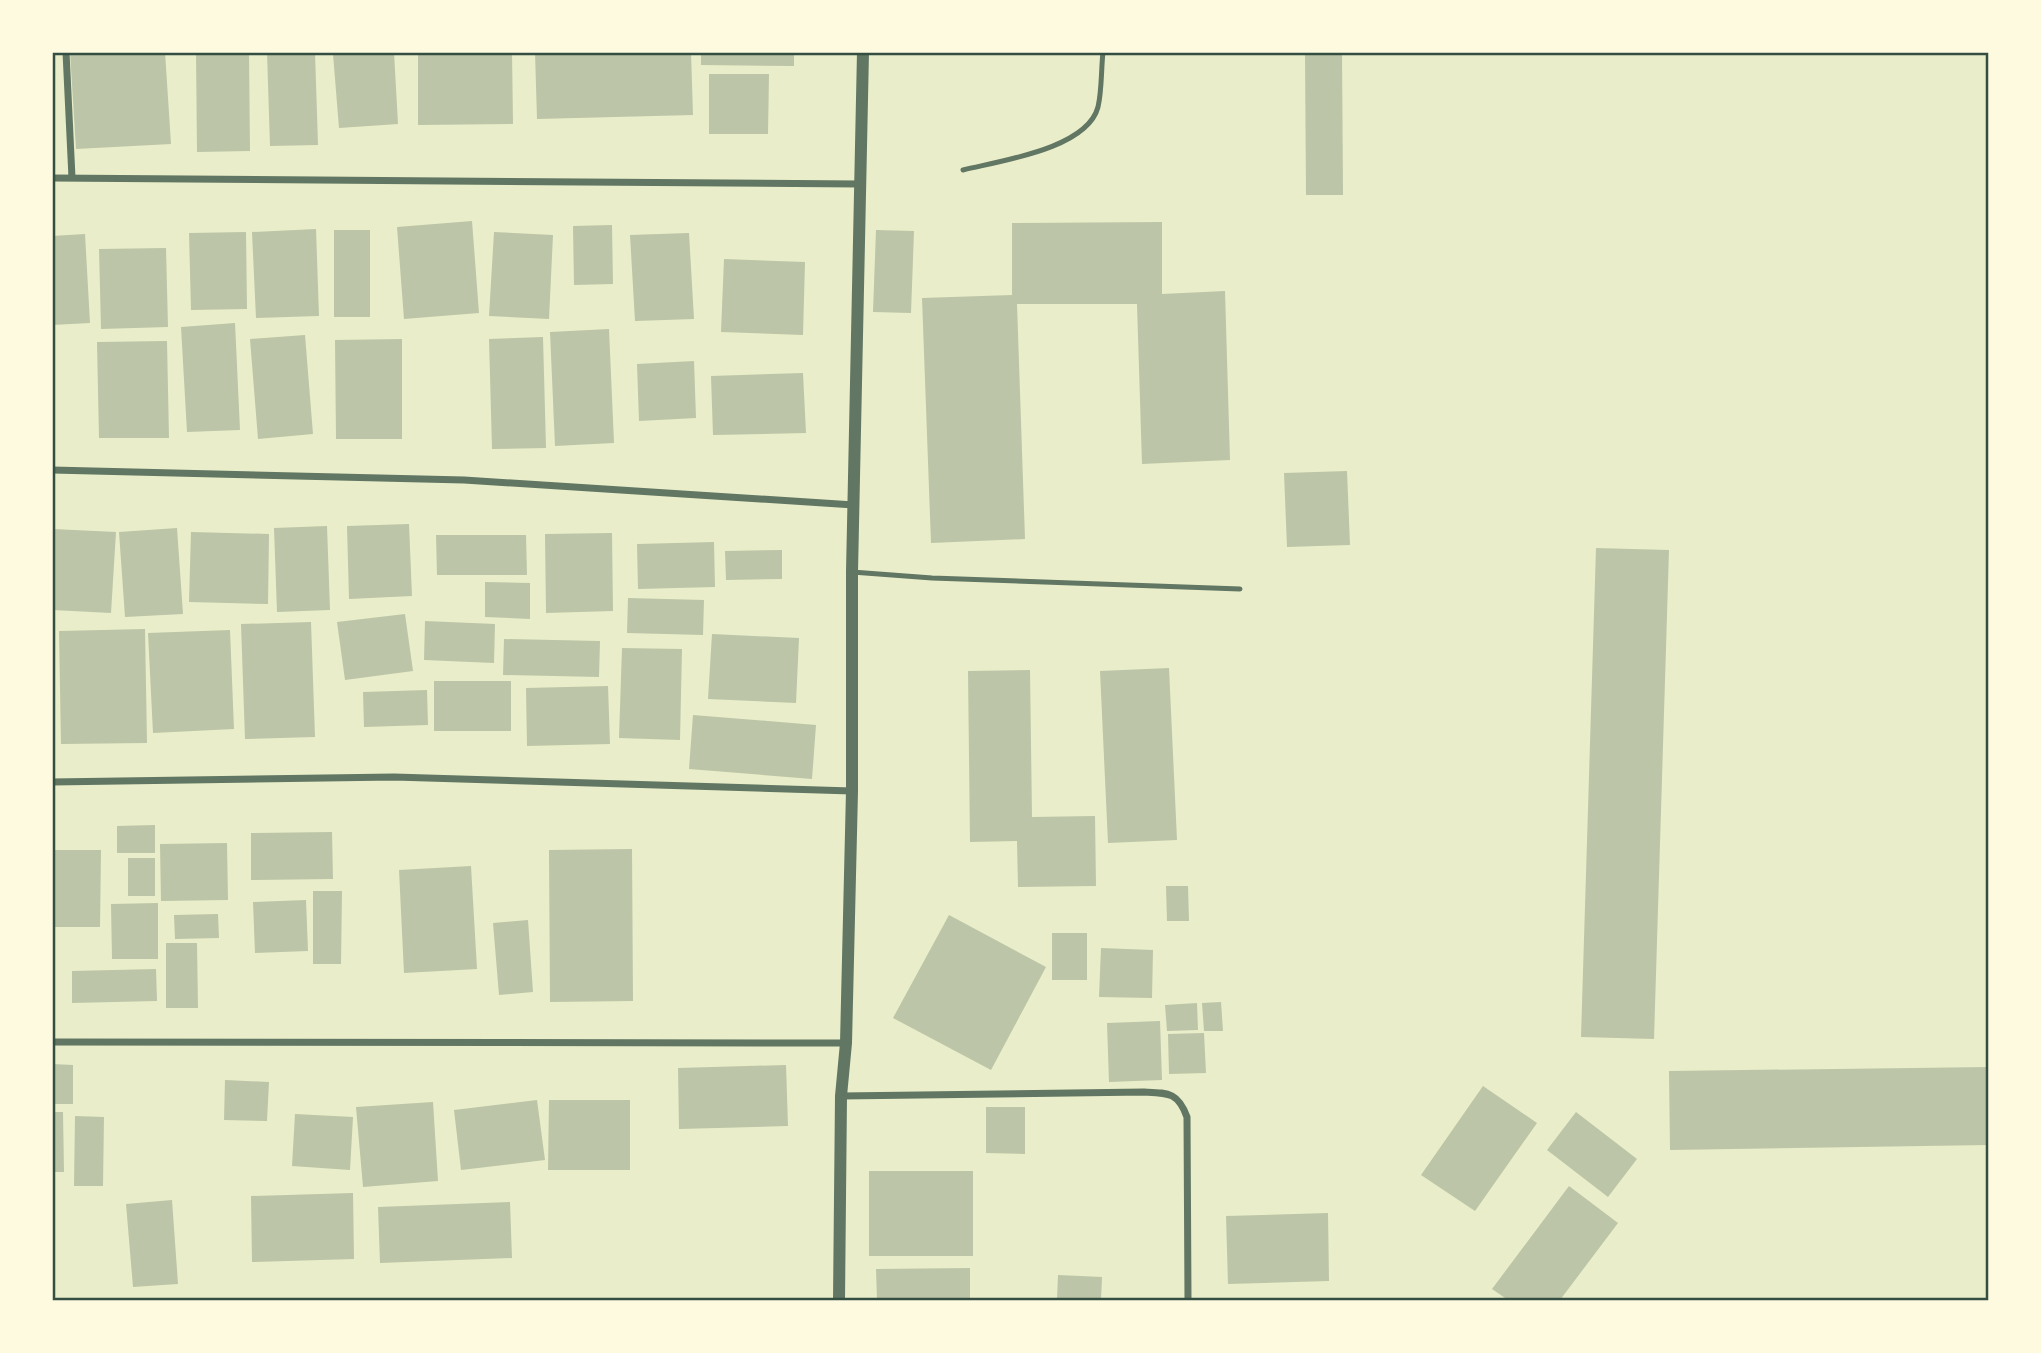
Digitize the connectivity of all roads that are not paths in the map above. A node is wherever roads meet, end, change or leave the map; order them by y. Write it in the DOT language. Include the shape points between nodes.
graph roads {
  1 [pos="66,52"];
  2 [pos="863,52"];
  3 [pos="1103,52"];
  4 [pos="963,170"];
  5 [pos="72,177"];
  6 [pos="52,178"];
  7 [pos="860,184"];
  8 [pos="52,470"];
  9 [pos="854,505"];
  10 [pos="852,572"];
  11 [pos="1240,589"];
  12 [pos="52,782"];
  13 [pos="852,791"];
  14 [pos="52,1042"];
  15 [pos="846,1043"];
  16 [pos="841,1096"];
  17 [pos="839,1300"];
  18 [pos="1188,1300"];
  1 -- 5 [label="street"];
  2 -- 7 [label="street"];
  3 -- 4 [label="lane" via="1098,108 1078,135 1035,152"];
  5 -- 6 [label="street"];
  5 -- 7 [label="street"];
  7 -- 9 [label="street"];
  8 -- 9 [label="street" via="464,480"];
  9 -- 10 [label="street"];
  10 -- 11 [label="lane"];
  10 -- 13 [label="street"];
  12 -- 13 [label="street" via="394,777"];
  13 -- 15 [label="street"];
  14 -- 15 [label="street"];
  15 -- 16 [label="street"];
  16 -- 17 [label="street"];
  16 -- 18 [label="street" via="1144,1092 1177,1098 1186,1117"];
}
